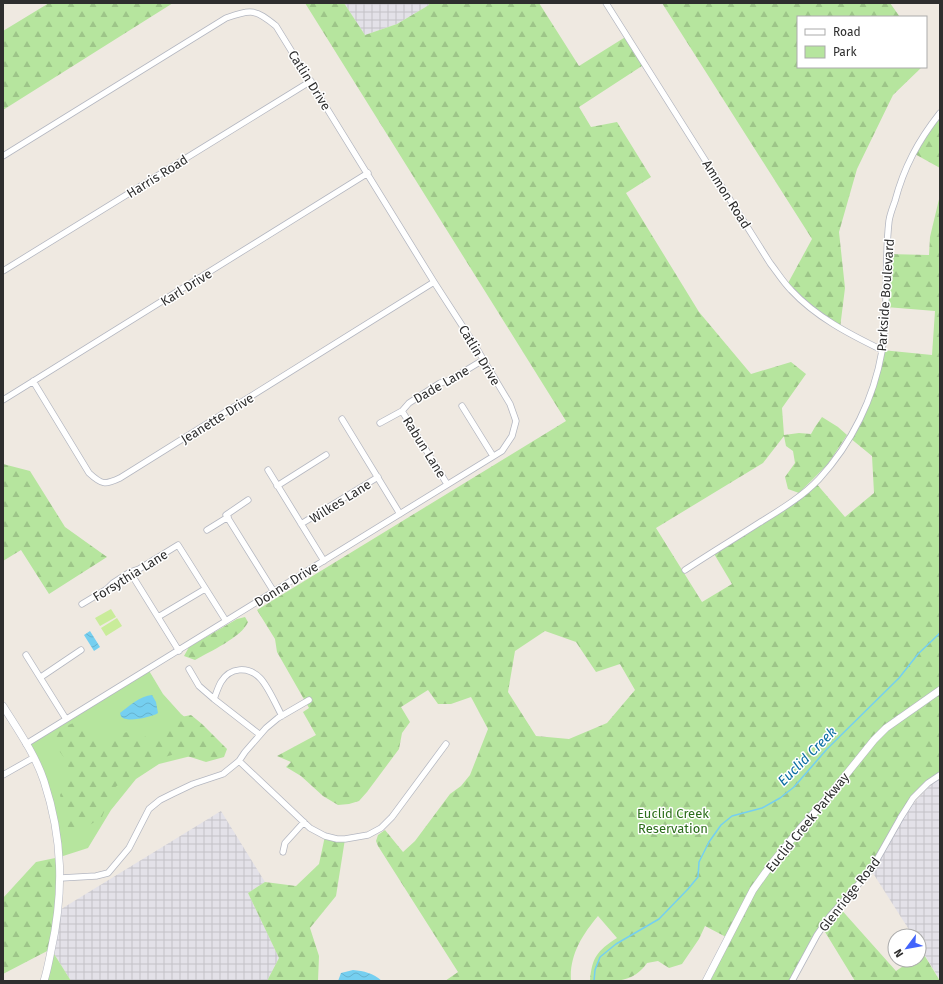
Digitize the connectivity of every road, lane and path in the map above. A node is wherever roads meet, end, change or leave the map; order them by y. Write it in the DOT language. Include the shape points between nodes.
graph roads {
  1 [pos="606,3"];
  2 [pos="311,81"];
  3 [pos="940,113"];
  4 [pos="3,156"];
  5 [pos="368,174"];
  6 [pos="3,271"];
  7 [pos="434,282"];
  8 [pos="882,350"];
  9 [pos="483,360"];
  10 [pos="33,381"];
  11 [pos="3,400"];
  12 [pos="510,404"];
  13 [pos="462,406"];
  14 [pos="402,411"];
  15 [pos="342,419"];
  16 [pos="380,423"];
  17 [pos="326,455"];
  18 [pos="493,456"];
  19 [pos="268,470"];
  20 [pos="378,477"];
  21 [pos="447,484"];
  22 [pos="277,486"];
  23 [pos="248,500"];
  24 [pos="400,514"];
  25 [pos="228,518"];
  26 [pos="301,524"];
  27 [pos="207,530"];
  28 [pos="324,561"];
  29 [pos="685,570"];
  30 [pos="130,572"];
  31 [pos="205,588"];
  32 [pos="274,592"];
  33 [pos="82,604"];
  34 [pos="158,617"];
  35 [pos="226,621"];
  36 [pos="81,650"];
  37 [pos="178,651"];
  38 [pos="26,655"];
  39 [pos="189,669"];
  40 [pos="40,677"];
  41 [pos="940,690"];
  42 [pos="214,699"];
  43 [pos="309,700"];
  44 [pos="3,706"];
  45 [pos="282,716"];
  46 [pos="66,719"];
  47 [pos="259,734"];
  48 [pos="26,744"];
  49 [pos="446,744"];
  50 [pos="33,758"];
  51 [pos="239,761"];
  52 [pos="940,774"];
  53 [pos="3,775"];
  54 [pos="304,822"];
  55 [pos="283,852"];
  56 [pos="60,878"];
  57 [pos="44,981"];
  58 [pos="706,981"];
  59 [pos="792,981"];
  1 -- 8 [label="street, Ammon Road" via="770,263 791,290 818,314 848,334"];
  2 -- 4 [label="street, Catlin Drive" via="276,26 261,14 246,12 226,18"];
  2 -- 5 [label="street, Catlin Drive"];
  2 -- 6 [label="street, Harris Road"];
  3 -- 8 [label="street, Parkside Boulevard" via="925,132 908,162 889,220"];
  5 -- 7 [label="street, Catlin Drive"];
  5 -- 10 [label="street, Karl Drive"];
  7 -- 9 [label="street, Catlin Drive"];
  7 -- 10 [label="street, Jeanette Drive" via="109,483 99,482 90,473"];
  8 -- 29 [label="street, Parkside Boulevard" via="874,384 862,414 850,438 818,479 797,499"];
  9 -- 12 [label="street, Catlin Drive"];
  9 -- 14 [label="street, Dade Lane" via="408,403"];
  10 -- 11 [label="street, Karl Drive"];
  12 -- 18 [label="street, Donna Drive" via="516,421 512,436 502,451"];
  13 -- 18 [label="street"];
  14 -- 16 [label="street, Dade Lane"];
  14 -- 21 [label="street, Rabun Lane"];
  15 -- 20 [label="street"];
  17 -- 22 [label="street"];
  18 -- 21 [label="street, Donna Drive"];
  19 -- 22 [label="street"];
  20 -- 24 [label="street"];
  20 -- 26 [label="street, Wilkes Lane"];
  21 -- 24 [label="street, Donna Drive"];
  22 -- 26 [label="street"];
  23 -- 25 [label="street" via="226,514"];
  24 -- 28 [label="street, Donna Drive"];
  25 -- 27 [label="street"];
  25 -- 32 [label="street"];
  26 -- 28 [label="street"];
  28 -- 32 [label="street, Donna Drive"];
  30 -- 31 [label="street, Forsythia Lane" via="178,545"];
  30 -- 33 [label="street, Forsythia Lane"];
  30 -- 34 [label="street"];
  31 -- 34 [label="street"];
  31 -- 35 [label="street"];
  32 -- 35 [label="street, Donna Drive"];
  34 -- 37 [label="street"];
  35 -- 37 [label="street, Donna Drive"];
  36 -- 40 [label="street"];
  37 -- 46 [label="street, Donna Drive"];
  38 -- 40 [label="street"];
  39 -- 42 [label="street" via="199,686"];
  40 -- 46 [label="street"];
  41 -- 58 [label="street, Euclid Creek Parkway" via="886,728 874,740 773,862 753,890"];
  42 -- 45 [label="street" via="222,681 229,673 240,669 252,671 261,679"];
  42 -- 47 [label="street"];
  43 -- 45 [label="street"];
  44 -- 48 [label="street"];
  45 -- 47 [label="street"];
  46 -- 48 [label="street, Donna Drive"];
  47 -- 51 [label="street"];
  48 -- 50 [label="street"];
  49 -- 54 [label="street" via="381,828 368,834 337,839 325,836"];
  50 -- 53 [label="street"];
  50 -- 56 [label="street" via="43,780 55,823"];
  51 -- 54 [label="street"];
  51 -- 56 [label="street" via="223,774 193,784 160,800 149,809 129,848 108,872 96,876"];
  52 -- 59 [label="street, Glenridge Road" via="913,798 871,870 830,916"];
  54 -- 55 [label="street" via="285,843"];
  56 -- 57 [label="street" via="55,933"];
}
